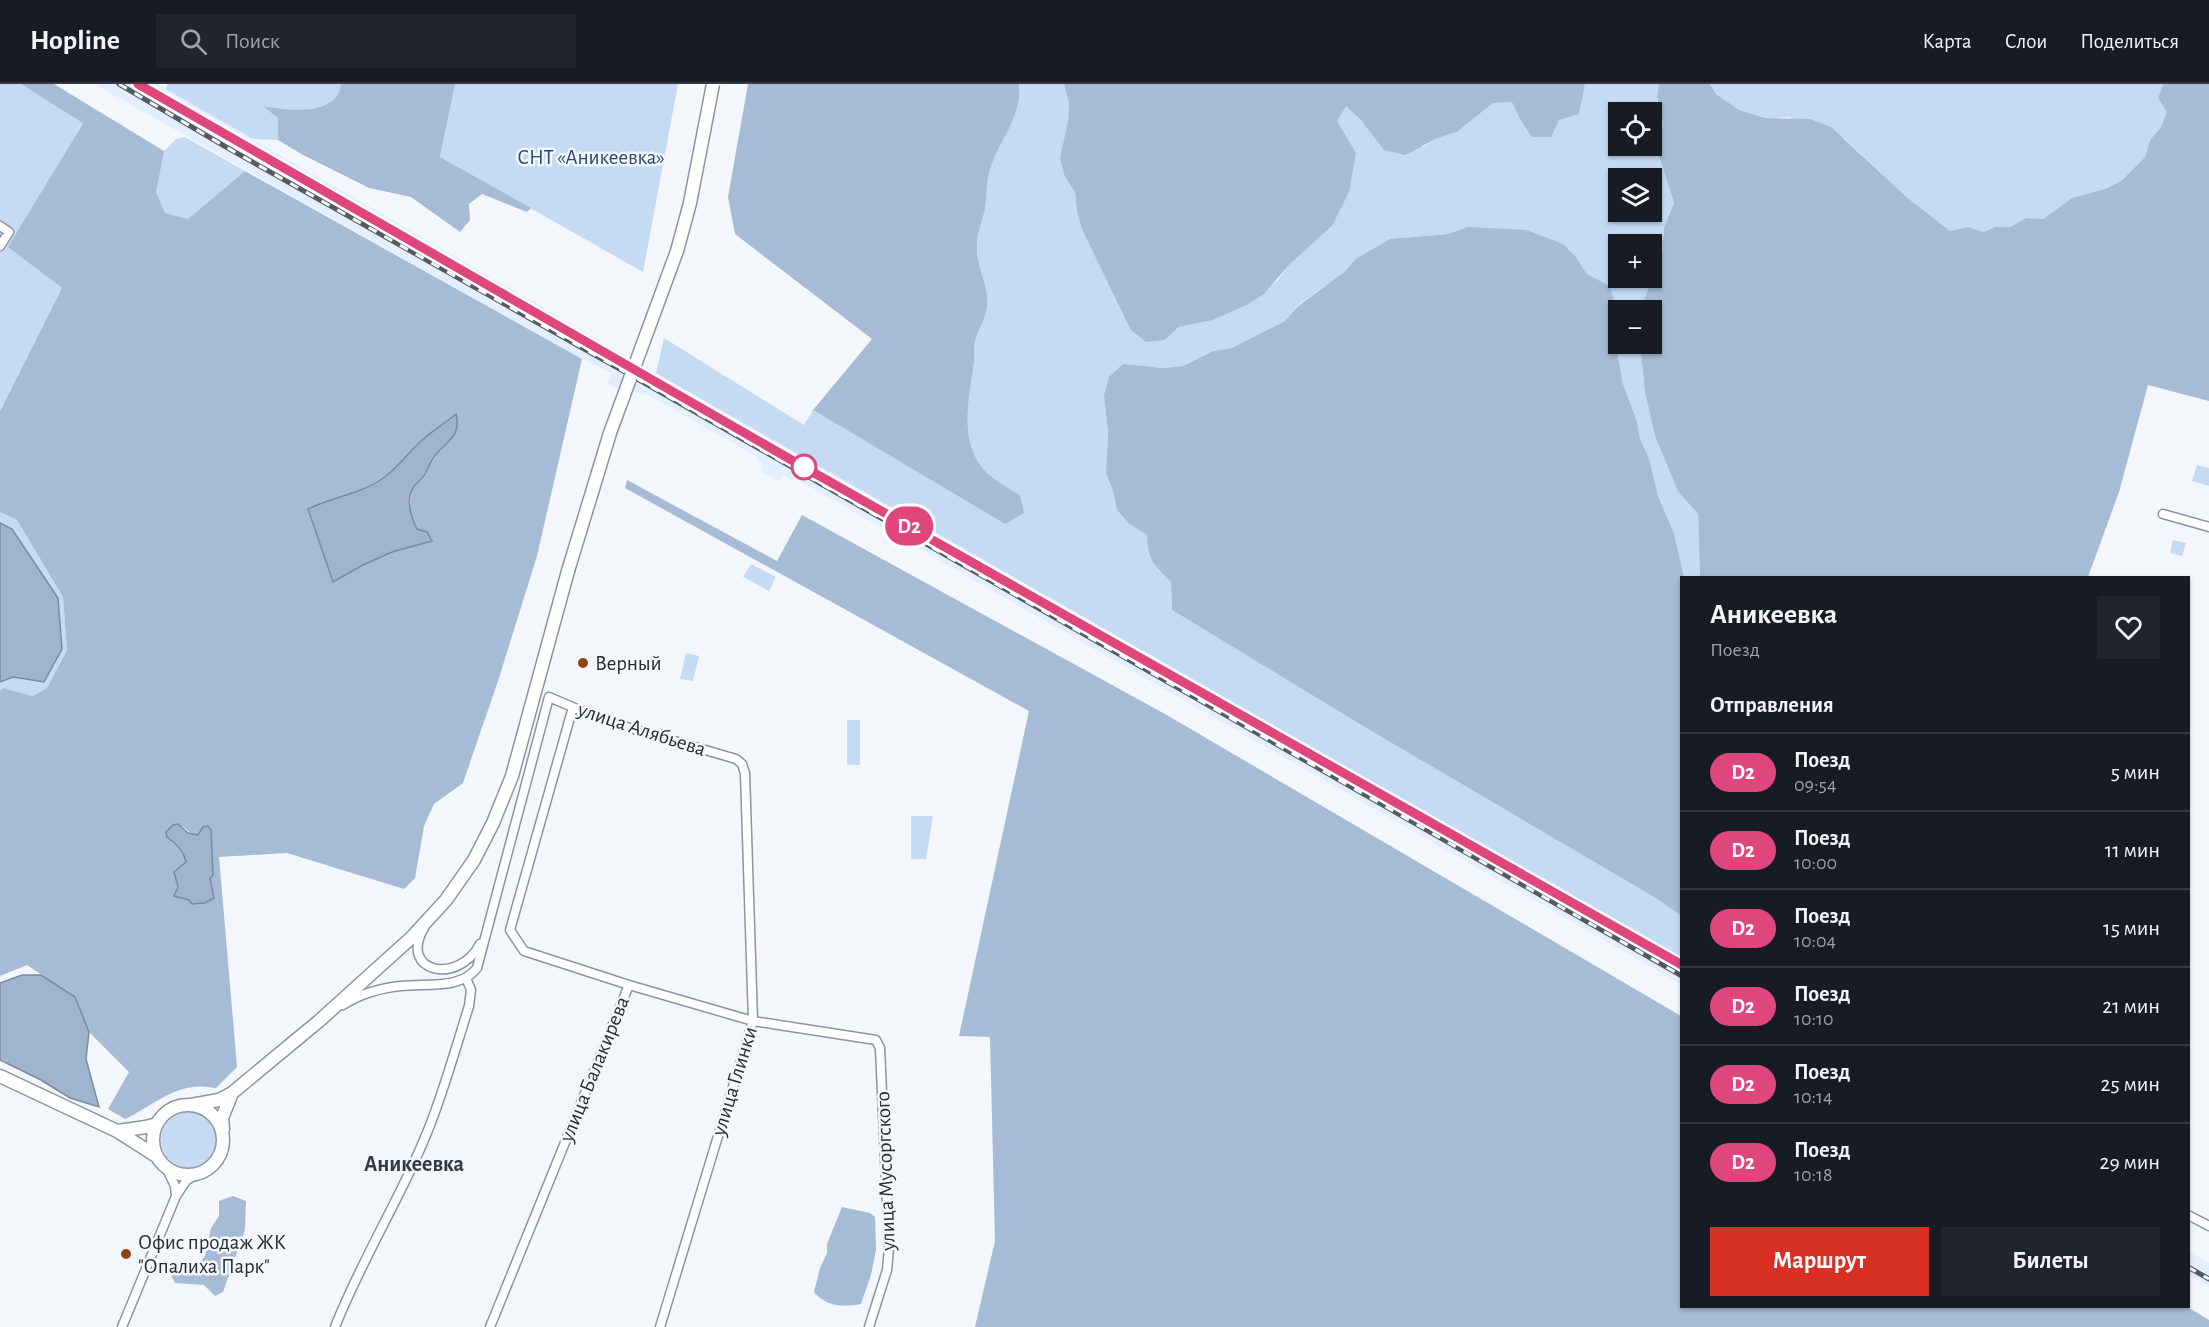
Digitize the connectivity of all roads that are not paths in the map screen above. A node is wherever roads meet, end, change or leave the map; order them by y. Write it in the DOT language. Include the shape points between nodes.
graph roads {
  1 [pos="713,84"];
  2 [pos="0,226"];
  3 [pos="0,246"];
  4 [pos="2163,514"];
  5 [pos="2209,527"];
  6 [pos="573,707"];
  7 [pos="736,759"];
  8 [pos="429,918"];
  9 [pos="489,928"];
  10 [pos="466,978"];
  11 [pos="629,985"];
  12 [pos="319,1021"];
  13 [pos="753,1022"];
  14 [pos="0,1076"];
  15 [pos="232,1093"];
  16 [pos="191,1105"];
  17 [pos="157,1124"];
  18 [pos="117,1131"];
  19 [pos="223,1133"];
  20 [pos="156,1156"];
  21 [pos="166,1167"];
  22 [pos="194,1175"];
  23 [pos="176,1196"];
  24 [pos="2190,1216"];
  25 [pos="2209,1226"];
  26 [pos="122,1327"];
  27 [pos="335,1327"];
  28 [pos="490,1327"];
  29 [pos="660,1327"];
  30 [pos="869,1327"];
  1 -- 8 [label="street, bridge" via="677,251 610,433 512,776 493,823 468,868"];
  2 -- 3 [label="street" via="9,232"];
  4 -- 5 [label="street"];
  6 -- 7 [label="street, улица Алябьева" via="603,720"];
  6 -- 9 [label="street, улица Алябьева" via="549,697"];
  6 -- 11 [label="street, улица Балакирева" via="510,930 524,951"];
  7 -- 13 [label="street, улица Глинки" via="746,773"];
  8 -- 9 [label="street" via="421,933 419,954 424,964 439,970 466,963"];
  8 -- 12 [label="street"];
  9 -- 10 [label="street" via="477,968"];
  10 -- 12 [label="street" via="367,993"];
  10 -- 27 [label="street" via="471,990 469,1006 432,1120"];
  11 -- 13 [label="street"];
  11 -- 28 [label="street, улица Балакирева"];
  12 -- 15 [label="street"];
  13 -- 29 [label="street, улица Глинки"];
  13 -- 30 [label="street, улица Мусоргского" via="876,1040 880,1048 889,1248 887,1270"];
  14 -- 18 [label="street"];
  15 -- 16 [label="street" via="219,1100"];
  15 -- 19 [label="street" via="222,1118"];
  16 -- 17 [label="street" via="171,1109"];
  16 -- 19 [label="street" via="212,1113"];
  17 -- 18 [label="street"];
  17 -- 20 [label="street" via="153,1134"];
  18 -- 20 [label="street"];
  19 -- 22 [label="street" via="221,1155 205,1172"];
  20 -- 21 [label="street"];
  21 -- 22 [label="street" via="182,1175"];
  21 -- 23 [label="street"];
  22 -- 23 [label="street"];
  23 -- 26 [label="street"];
  24 -- 25 [label="street"];
}
